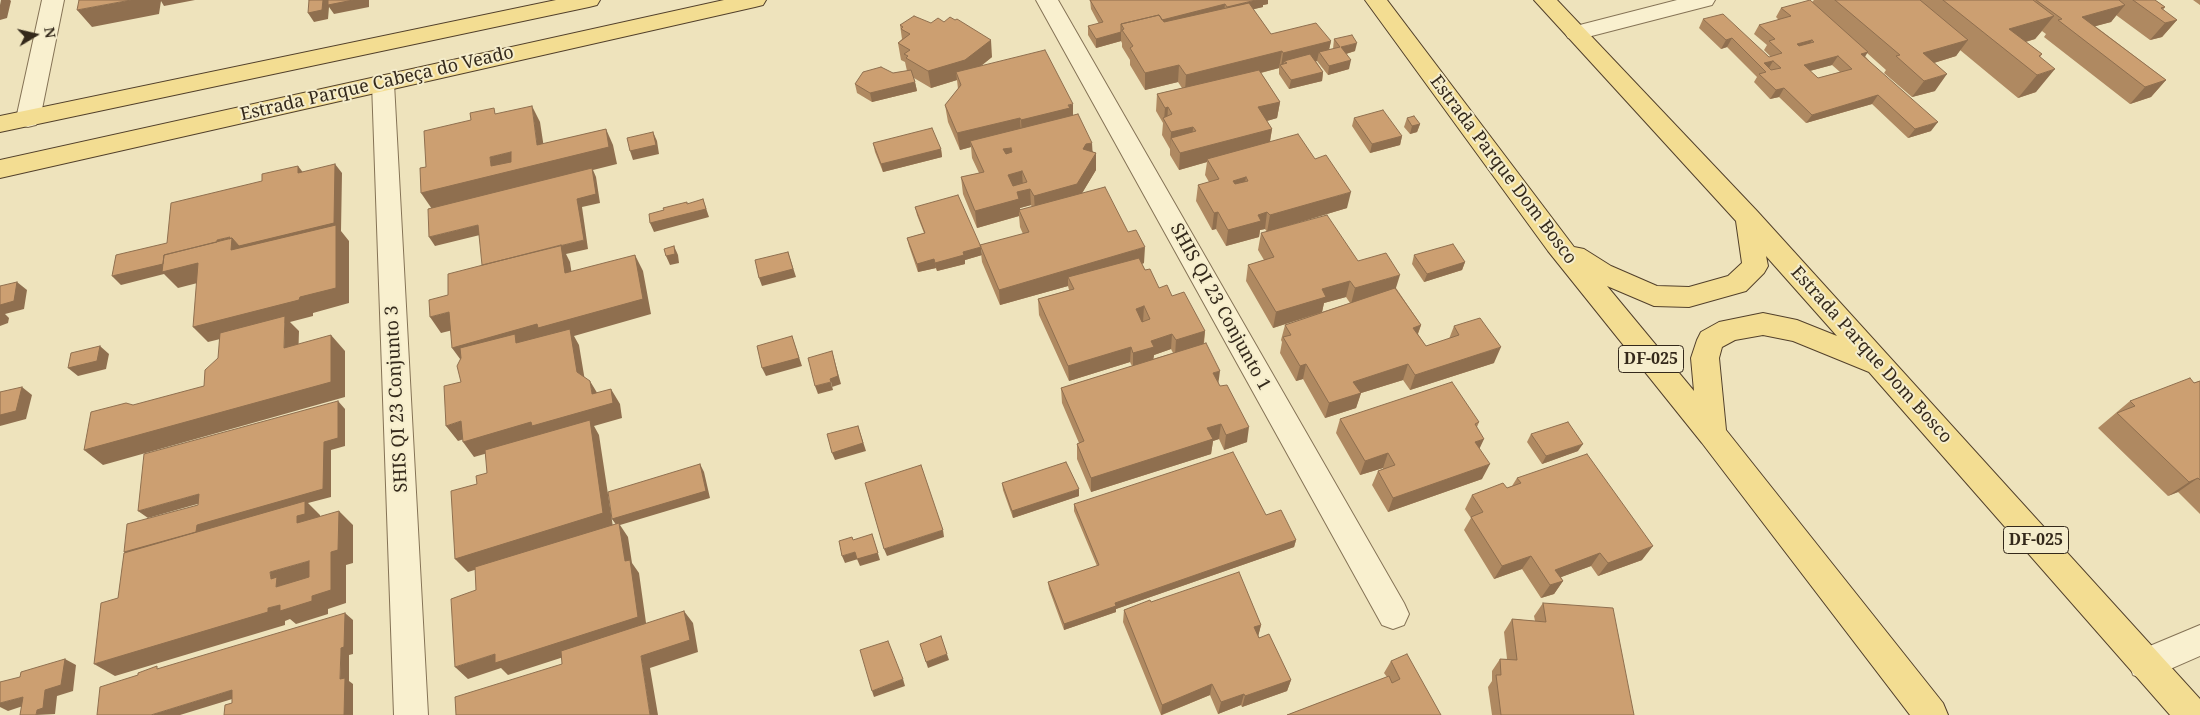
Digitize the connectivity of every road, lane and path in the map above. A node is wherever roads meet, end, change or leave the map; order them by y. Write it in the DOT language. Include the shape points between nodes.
graph roads {
  1 [pos="53,0"];
  2 [pos="589,0"];
  3 [pos="755,0"];
  4 [pos="1047,0"];
  5 [pos="1376,0"];
  6 [pos="1545,0"];
  7 [pos="1704,0"];
  8 [pos="1576,33"];
  9 [pos="383,83"];
  10 [pos="28,118"];
  11 [pos="0,124"];
  12 [pos="0,169"];
  13 [pos="1748,218"];
  14 [pos="1557,244"];
  15 [pos="1880,366"];
  16 [pos="1712,434"];
  17 [pos="1393,614"];
  18 [pos="2200,640"];
  19 [pos="2145,664"];
  20 [pos="1893,668"];
  21 [pos="411,715"];
  22 [pos="1931,715"];
  23 [pos="1949,715"];
  24 [pos="2192,715"];
  1 -- 10 [label="street"];
  2 -- 10 [label="main road, Estrada Parque Cabeça do Veado"];
  3 -- 9 [label="main road, Estrada Parque Cabeça do Veado"];
  4 -- 17 [label="street, SHIS QI 23 Conjunto 1"];
  5 -- 14 [label="main road, Estrada Parque Dom Bosco / DF-025"];
  6 -- 8 [label="main road, Estrada Parque Dom Bosco / DF-025"];
  7 -- 8 [label="street"];
  8 -- 13 [label="main road, Estrada Parque Dom Bosco / DF-025"];
  9 -- 12 [label="main road, Estrada Parque Cabeça do Veado"];
  9 -- 21 [label="street, SHIS QI 23 Conjunto 3"];
  10 -- 11 [label="main road, Estrada Parque Cabeça do Veado"];
  13 -- 14 [label="main road" via="1755,266 1737,284 1689,297 1654,296 1602,273"];
  13 -- 15 [label="main road, Estrada Parque Dom Bosco / DF-025"];
  14 -- 16 [label="main road, Estrada Parque Dom Bosco / DF-025"];
  15 -- 16 [label="main road" via="1797,331 1763,324 1729,330 1711,340 1705,358"];
  15 -- 19 [label="main road, Estrada Parque Dom Bosco / DF-025"];
  16 -- 20 [label="main road, Estrada Parque Dom Bosco / DF-025"];
  18 -- 19 [label="street"];
  19 -- 24 [label="main road, Estrada Parque Dom Bosco / DF-025"];
  20 -- 22 [label="main road, Estrada Parque Dom Bosco / DF-025"];
  20 -- 23 [label="street"];
}
